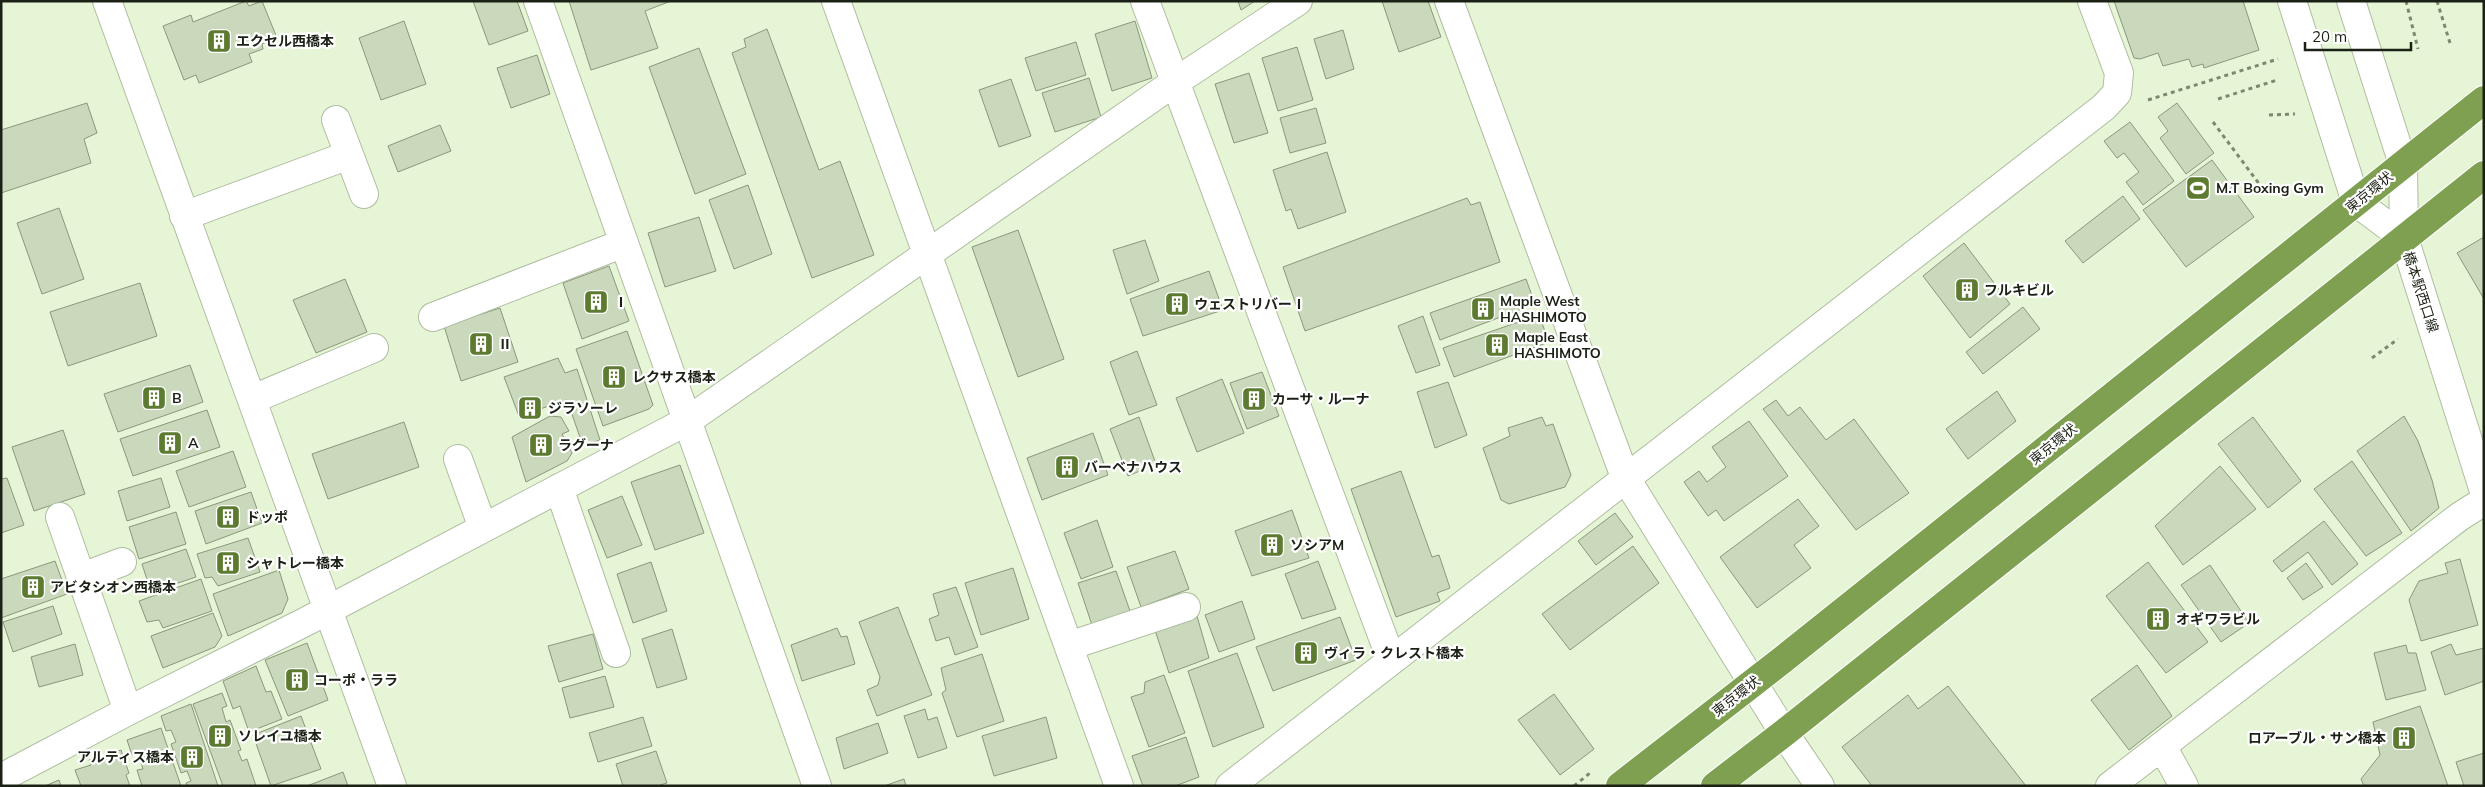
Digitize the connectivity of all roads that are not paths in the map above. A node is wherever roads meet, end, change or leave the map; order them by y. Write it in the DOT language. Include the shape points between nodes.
graph roads {
  1 [pos="107,1"];
  2 [pos="538,1"];
  3 [pos="836,1"];
  4 [pos="1145,1"];
  5 [pos="1298,1"];
  6 [pos="1449,1"];
  7 [pos="2092,1"];
  8 [pos="2292,1"];
  9 [pos="2351,1"];
  10 [pos="1175,82"];
  11 [pos="2484,100"];
  12 [pos="336,120"];
  13 [pos="349,155"];
  14 [pos="2403,164"];
  15 [pos="2484,175"];
  16 [pos="364,194"];
  17 [pos="2356,202"];
  18 [pos="184,216"];
  19 [pos="2404,238"];
  20 [pos="624,243"];
  21 [pos="928,253"];
  22 [pos="433,317"];
  23 [pos="374,348"];
  24 [pos="253,399"];
  25 [pos="687,421"];
  26 [pos="458,459"];
  27 [pos="1625,477"];
  28 [pos="559,488"];
  29 [pos="2484,491"];
  30 [pos="2484,501"];
  31 [pos="60,517"];
  32 [pos="483,528"];
  33 [pos="122,562"];
  34 [pos="82,577"];
  35 [pos="1186,607"];
  36 [pos="329,609"];
  37 [pos="1069,646"];
  38 [pos="616,653"];
  39 [pos="1391,659"];
  40 [pos="1753,683"];
  41 [pos="128,711"];
  42 [pos="1784,734"];
  43 [pos="2162,746"];
  44 [pos="1,778"];
  45 [pos="392,786"];
  46 [pos="817,786"];
  47 [pos="1119,786"];
  48 [pos="1230,786"];
  49 [pos="1620,786"];
  50 [pos="1715,786"];
  51 [pos="1820,786"];
  52 [pos="2110,786"];
  53 [pos="2184,786"];
  1 -- 18 [label="street"];
  2 -- 20 [label="street"];
  3 -- 21 [label="street"];
  4 -- 10 [label="street"];
  5 -- 10 [label="street"];
  6 -- 27 [label="street"];
  7 -- 27 [label="street" via="2119,73 2118,93"];
  8 -- 17 [label="street"];
  9 -- 14 [label="street"];
  10 -- 21 [label="street"];
  10 -- 39 [label="street"];
  11 -- 14 [label="highway, 東京環状"];
  12 -- 13 [label="street"];
  13 -- 16 [label="street"];
  13 -- 18 [label="street"];
  14 -- 17 [label="highway, 東京環状"];
  14 -- 19 [label="street"];
  15 -- 19 [label="highway"];
  17 -- 19 [label="street, 橋本駅西口線"];
  17 -- 40 [label="highway, 東京環状"];
  18 -- 24 [label="street"];
  19 -- 29 [label="street, 橋本駅西口線"];
  19 -- 42 [label="highway"];
  20 -- 22 [label="street"];
  20 -- 25 [label="street"];
  21 -- 25 [label="street"];
  21 -- 37 [label="street"];
  23 -- 24 [label="street"];
  24 -- 36 [label="street"];
  25 -- 28 [label="street"];
  25 -- 46 [label="street"];
  26 -- 32 [label="street"];
  27 -- 39 [label="street"];
  27 -- 40 [label="street"];
  28 -- 32 [label="street"];
  28 -- 38 [label="street"];
  30 -- 43 [label="street"];
  31 -- 34 [label="street"];
  32 -- 36 [label="street"];
  33 -- 34 [label="street"];
  34 -- 41 [label="street"];
  35 -- 37 [label="street"];
  36 -- 41 [label="street"];
  36 -- 45 [label="street"];
  37 -- 47 [label="street"];
  39 -- 48 [label="street"];
  40 -- 42 [label="street"];
  40 -- 49 [label="highway, 東京環状"];
  41 -- 44 [label="street"];
  42 -- 50 [label="highway"];
  42 -- 51 [label="street"];
  43 -- 52 [label="street"];
  43 -- 53 [label="street"];
}
